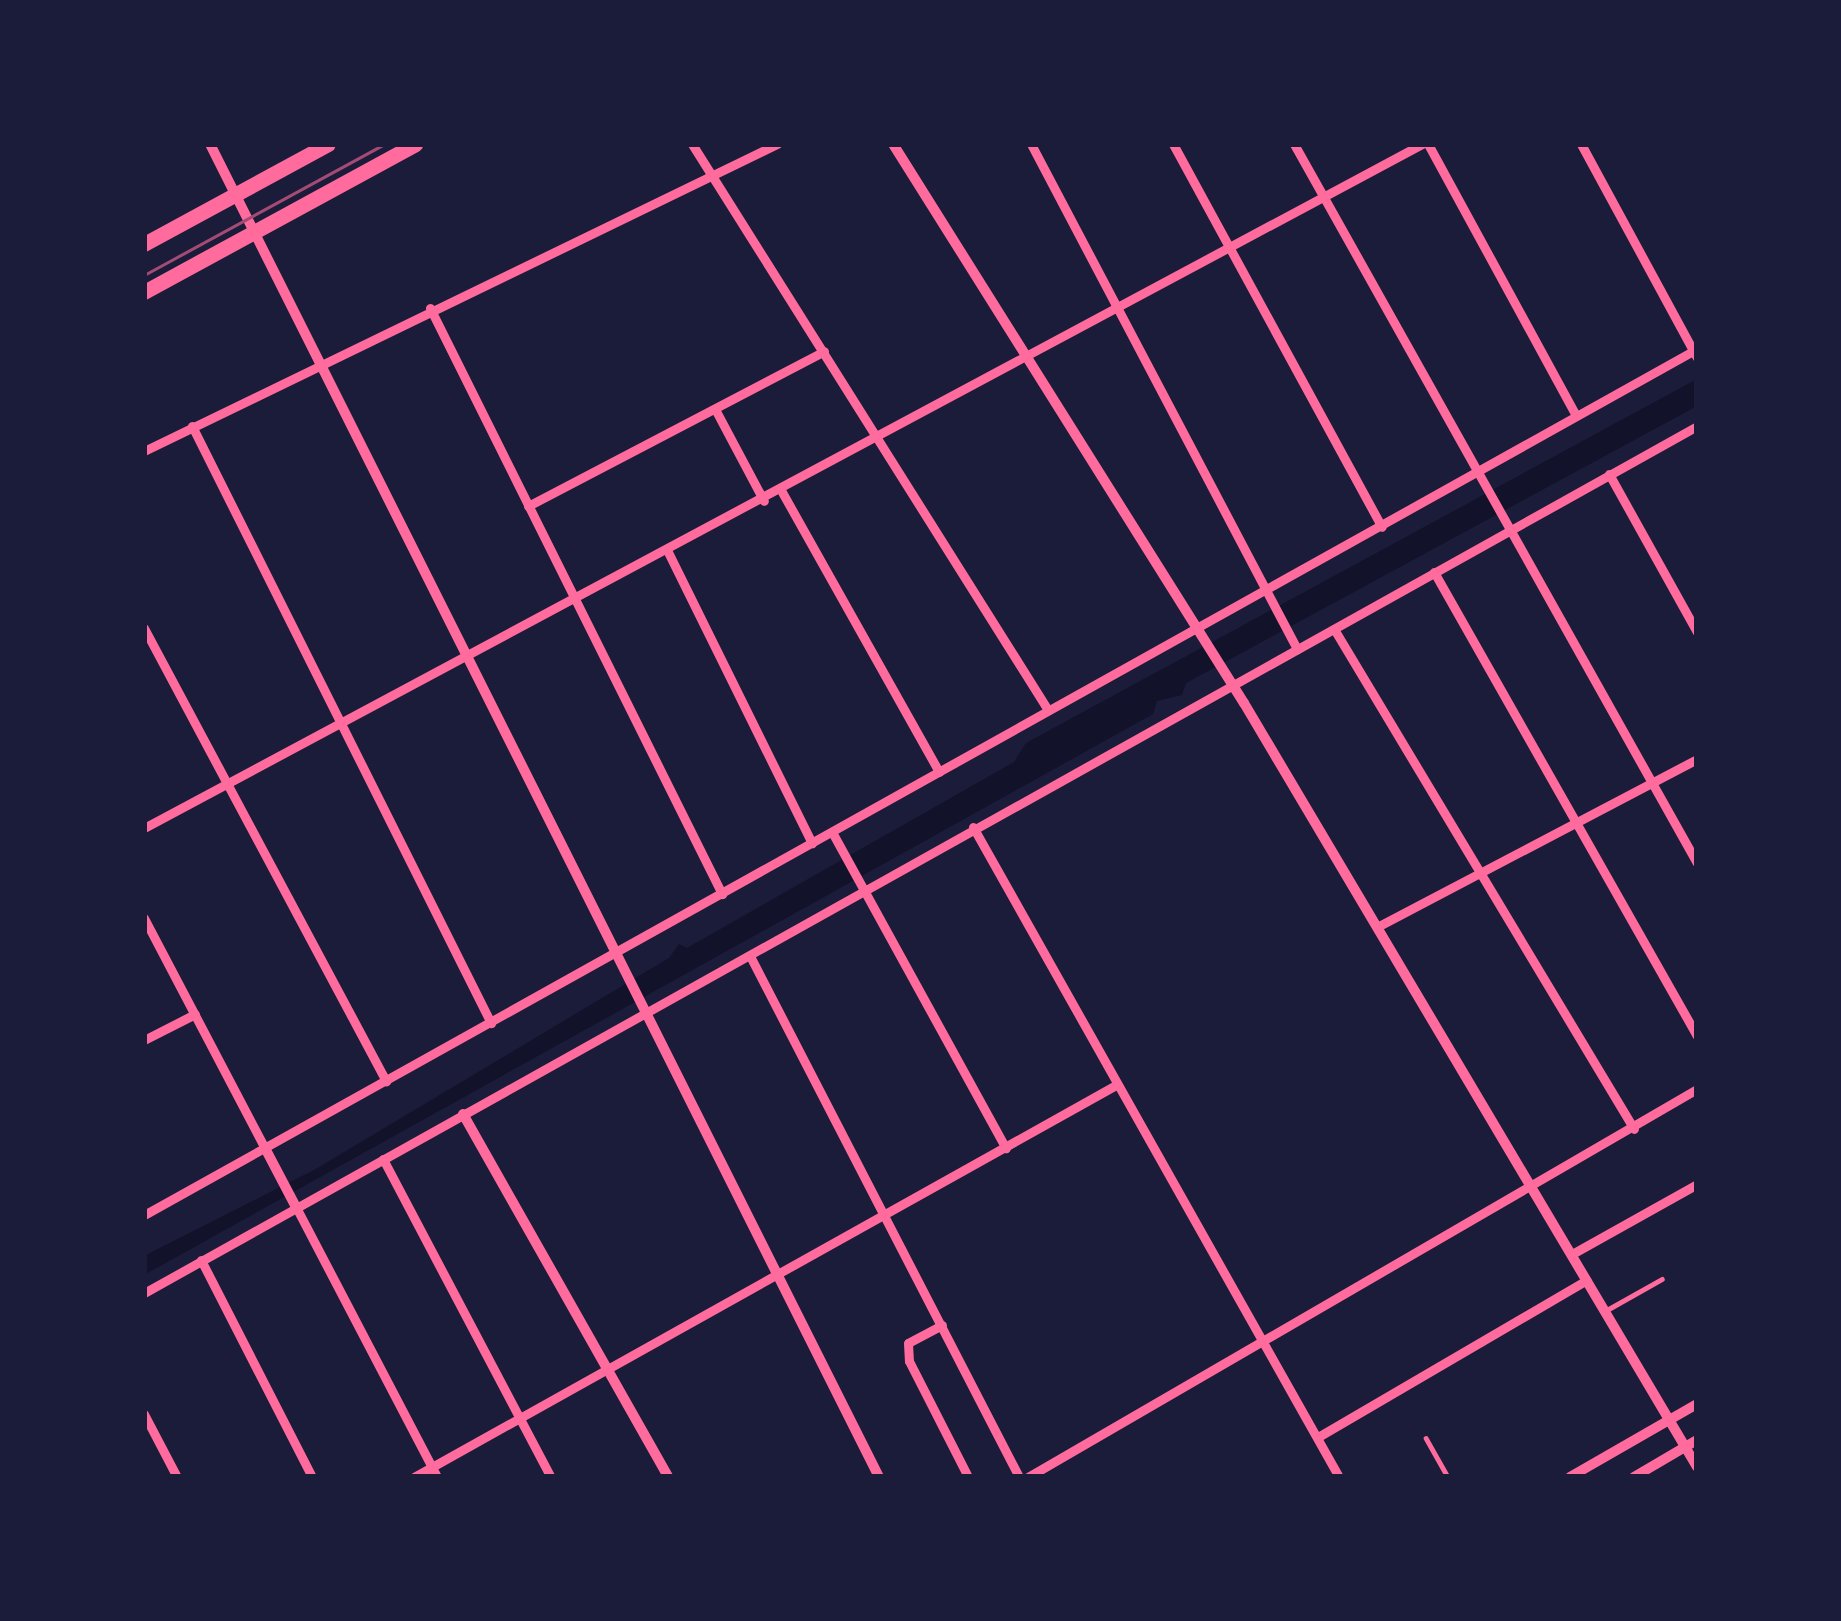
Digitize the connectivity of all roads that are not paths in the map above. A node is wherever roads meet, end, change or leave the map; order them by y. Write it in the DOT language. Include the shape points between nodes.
graph roads {
  1 [pos="210,144"];
  2 [pos="328,144"];
  3 [pos="415,144"];
  4 [pos="692,144"];
  5 [pos="777,144"];
  6 [pos="893,144"];
  7 [pos="1031,144"];
  8 [pos="1173,144"];
  9 [pos="1294,144"];
  10 [pos="1425,144"];
  11 [pos="1581,144"];
  12 [pos="710,175"];
  13 [pos="235,196"];
  14 [pos="1323,198"];
  15 [pos="254,233"];
  16 [pos="144,244"];
  17 [pos="1228,250"];
  18 [pos="144,292"];
  19 [pos="430,308"];
  20 [pos="1120,310"];
  21 [pos="824,351"];
  22 [pos="1696,353"];
  23 [pos="1029,360"];
  24 [pos="318,361"];
  25 [pos="715,409"];
  26 [pos="1576,415"];
  27 [pos="192,426"];
  28 [pos="1697,426"];
  29 [pos="880,440"];
  30 [pos="144,452"];
  31 [pos="1475,474"];
  32 [pos="1609,474"];
  33 [pos="782,493"];
  34 [pos="764,501"];
  35 [pos="528,506"];
  36 [pos="1382,527"];
  37 [pos="1507,531"];
  38 [pos="668,552"];
  39 [pos="1434,572"];
  40 [pos="1266,590"];
  41 [pos="575,601"];
  42 [pos="144,628"];
  43 [pos="1197,628"];
  44 [pos="1334,629"];
  45 [pos="1697,632"];
  46 [pos="1297,649"];
  47 [pos="465,660"];
  48 [pos="1232,685"];
  49 [pos="1048,710"];
  50 [pos="339,724"];
  51 [pos="1697,759"];
  52 [pos="939,772"];
  53 [pos="1652,783"];
  54 [pos="227,786"];
  55 [pos="1576,824"];
  56 [pos="974,827"];
  57 [pos="144,828"];
  58 [pos="832,832"];
  59 [pos="812,843"];
  60 [pos="1697,863"];
  61 [pos="1480,875"];
  62 [pos="865,890"];
  63 [pos="722,894"];
  64 [pos="146,926"];
  65 [pos="1377,927"];
  66 [pos="611,956"];
  67 [pos="750,956"];
  68 [pos="195,1014"];
  69 [pos="641,1016"];
  70 [pos="490,1023"];
  71 [pos="1697,1036"];
  72 [pos="144,1040"];
  73 [pos="386,1081"];
  74 [pos="1117,1085"];
  75 [pos="1697,1089"];
  76 [pos="463,1114"];
  77 [pos="1634,1129"];
  78 [pos="265,1148"];
  79 [pos="1006,1148"];
  80 [pos="383,1159"];
  81 [pos="1697,1184"];
  82 [pos="1532,1186"];
  83 [pos="294,1203"];
  84 [pos="885,1214"];
  85 [pos="144,1216"];
  86 [pos="1572,1254"];
  87 [pos="201,1260"];
  88 [pos="774,1274"];
  89 [pos="1587,1280"];
  90 [pos="1662,1280"];
  91 [pos="144,1292"];
  92 [pos="1605,1311"];
  93 [pos="942,1325"];
  94 [pos="1261,1340"];
  95 [pos="604,1368"];
  96 [pos="1697,1404"];
  97 [pos="144,1414"];
  98 [pos="521,1418"];
  99 [pos="1670,1420"];
  100 [pos="1318,1437"];
  101 [pos="1426,1438"];
  102 [pos="1691,1443"];
  103 [pos="1697,1467"];
  104 [pos="435,1472"];
  105 [pos="177,1477"];
  106 [pos="312,1477"];
  107 [pos="414,1477"];
  108 [pos="551,1477"];
  109 [pos="668,1477"];
  110 [pos="879,1477"];
  111 [pos="968,1477"];
  112 [pos="1024,1477"];
  113 [pos="1339,1477"];
  114 [pos="1448,1477"];
  115 [pos="1570,1477"];
  116 [pos="1634,1477"];
  1 -- 13 [label="street"];
  2 -- 13 [label="highway"];
  3 -- 15 [label="highway"];
  4 -- 12 [label="street"];
  5 -- 12 [label="street"];
  6 -- 23 [label="street"];
  7 -- 20 [label="street"];
  8 -- 17 [label="street"];
  9 -- 14 [label="street"];
  10 -- 14 [label="street"];
  10 -- 26 [label="street"];
  11 -- 22 [label="street"];
  12 -- 19 [label="street"];
  12 -- 21 [label="street"];
  13 -- 15 [label="street"];
  13 -- 16 [label="highway"];
  14 -- 17 [label="street"];
  14 -- 31 [label="street"];
  15 -- 18 [label="highway"];
  15 -- 24 [label="street"];
  17 -- 20 [label="street"];
  17 -- 36 [label="street"];
  19 -- 24 [label="street"];
  19 -- 35 [label="street"];
  20 -- 23 [label="street"];
  20 -- 40 [label="street"];
  21 -- 25 [label="street"];
  21 -- 29 [label="street"];
  22 -- 26 [label="street"];
  23 -- 29 [label="street"];
  23 -- 43 [label="street"];
  24 -- 27 [label="street"];
  24 -- 47 [label="street"];
  25 -- 34 [label="street"];
  25 -- 35 [label="street"];
  26 -- 31 [label="street"];
  27 -- 30 [label="street"];
  27 -- 50 [label="street"];
  28 -- 32 [label="street"];
  29 -- 33 [label="street"];
  29 -- 49 [label="street"];
  31 -- 36 [label="street"];
  31 -- 37 [label="street"];
  32 -- 37 [label="street"];
  32 -- 45 [label="street"];
  33 -- 34 [label="street"];
  33 -- 52 [label="street"];
  34 -- 38 [label="street"];
  35 -- 41 [label="street"];
  36 -- 40 [label="street"];
  37 -- 39 [label="street"];
  37 -- 53 [label="street"];
  38 -- 41 [label="street"];
  38 -- 59 [label="street"];
  39 -- 44 [label="street"];
  39 -- 55 [label="street"];
  40 -- 43 [label="street"];
  40 -- 46 [label="street"];
  41 -- 47 [label="street"];
  41 -- 63 [label="street"];
  42 -- 54 [label="street"];
  43 -- 48 [label="street"];
  43 -- 49 [label="street"];
  44 -- 46 [label="street"];
  44 -- 61 [label="street"];
  46 -- 48 [label="street"];
  47 -- 50 [label="street"];
  47 -- 66 [label="street"];
  48 -- 56 [label="street"];
  48 -- 65 [label="street"];
  49 -- 52 [label="street"];
  50 -- 54 [label="street"];
  50 -- 70 [label="street"];
  51 -- 53 [label="street"];
  52 -- 58 [label="street"];
  53 -- 55 [label="street"];
  53 -- 60 [label="street"];
  54 -- 57 [label="street"];
  54 -- 73 [label="street"];
  55 -- 61 [label="street"];
  55 -- 71 [label="street"];
  56 -- 62 [label="street"];
  56 -- 74 [label="street"];
  58 -- 59 [label="street"];
  58 -- 62 [label="street"];
  59 -- 63 [label="street"];
  61 -- 65 [label="street"];
  61 -- 77 [label="street"];
  62 -- 67 [label="street"];
  62 -- 79 [label="street"];
  63 -- 66 [label="street"];
  64 -- 68 [label="street"];
  65 -- 82 [label="street"];
  66 -- 69 [label="street"];
  66 -- 70 [label="street"];
  67 -- 69 [label="street"];
  67 -- 84 [label="street"];
  68 -- 72 [label="street"];
  68 -- 78 [label="street"];
  69 -- 76 [label="street"];
  69 -- 88 [label="street"];
  70 -- 73 [label="street"];
  73 -- 78 [label="street"];
  74 -- 79 [label="street"];
  74 -- 94 [label="street"];
  75 -- 77 [label="street"];
  76 -- 80 [label="street"];
  76 -- 95 [label="street"];
  77 -- 82 [label="street"];
  78 -- 83 [label="street"];
  78 -- 85 [label="street"];
  79 -- 84 [label="street"];
  80 -- 83 [label="street"];
  80 -- 98 [label="street"];
  81 -- 86 [label="street"];
  82 -- 86 [label="street"];
  82 -- 94 [label="street"];
  83 -- 87 [label="street"];
  83 -- 104 [label="street"];
  84 -- 88 [label="street"];
  84 -- 93 [label="street"];
  86 -- 89 [label="street"];
  87 -- 91 [label="street"];
  87 -- 106 [label="street"];
  88 -- 95 [label="street"];
  88 -- 110 [label="street"];
  89 -- 92 [label="street"];
  89 -- 100 [label="street"];
  90 -- 92 [label="lane"];
  92 -- 99 [label="street"];
  93 -- 111 [label="street" via="908,1343 909,1361"];
  93 -- 112 [label="street"];
  94 -- 100 [label="street"];
  94 -- 112 [label="street"];
  95 -- 98 [label="street"];
  95 -- 109 [label="street"];
  96 -- 99 [label="street"];
  97 -- 105 [label="street"];
  98 -- 104 [label="street"];
  98 -- 108 [label="street"];
  99 -- 102 [label="street"];
  99 -- 115 [label="street"];
  100 -- 113 [label="street"];
  101 -- 114 [label="lane"];
  102 -- 103 [label="street"];
  102 -- 116 [label="street"];
  104 -- 107 [label="street"];
}
